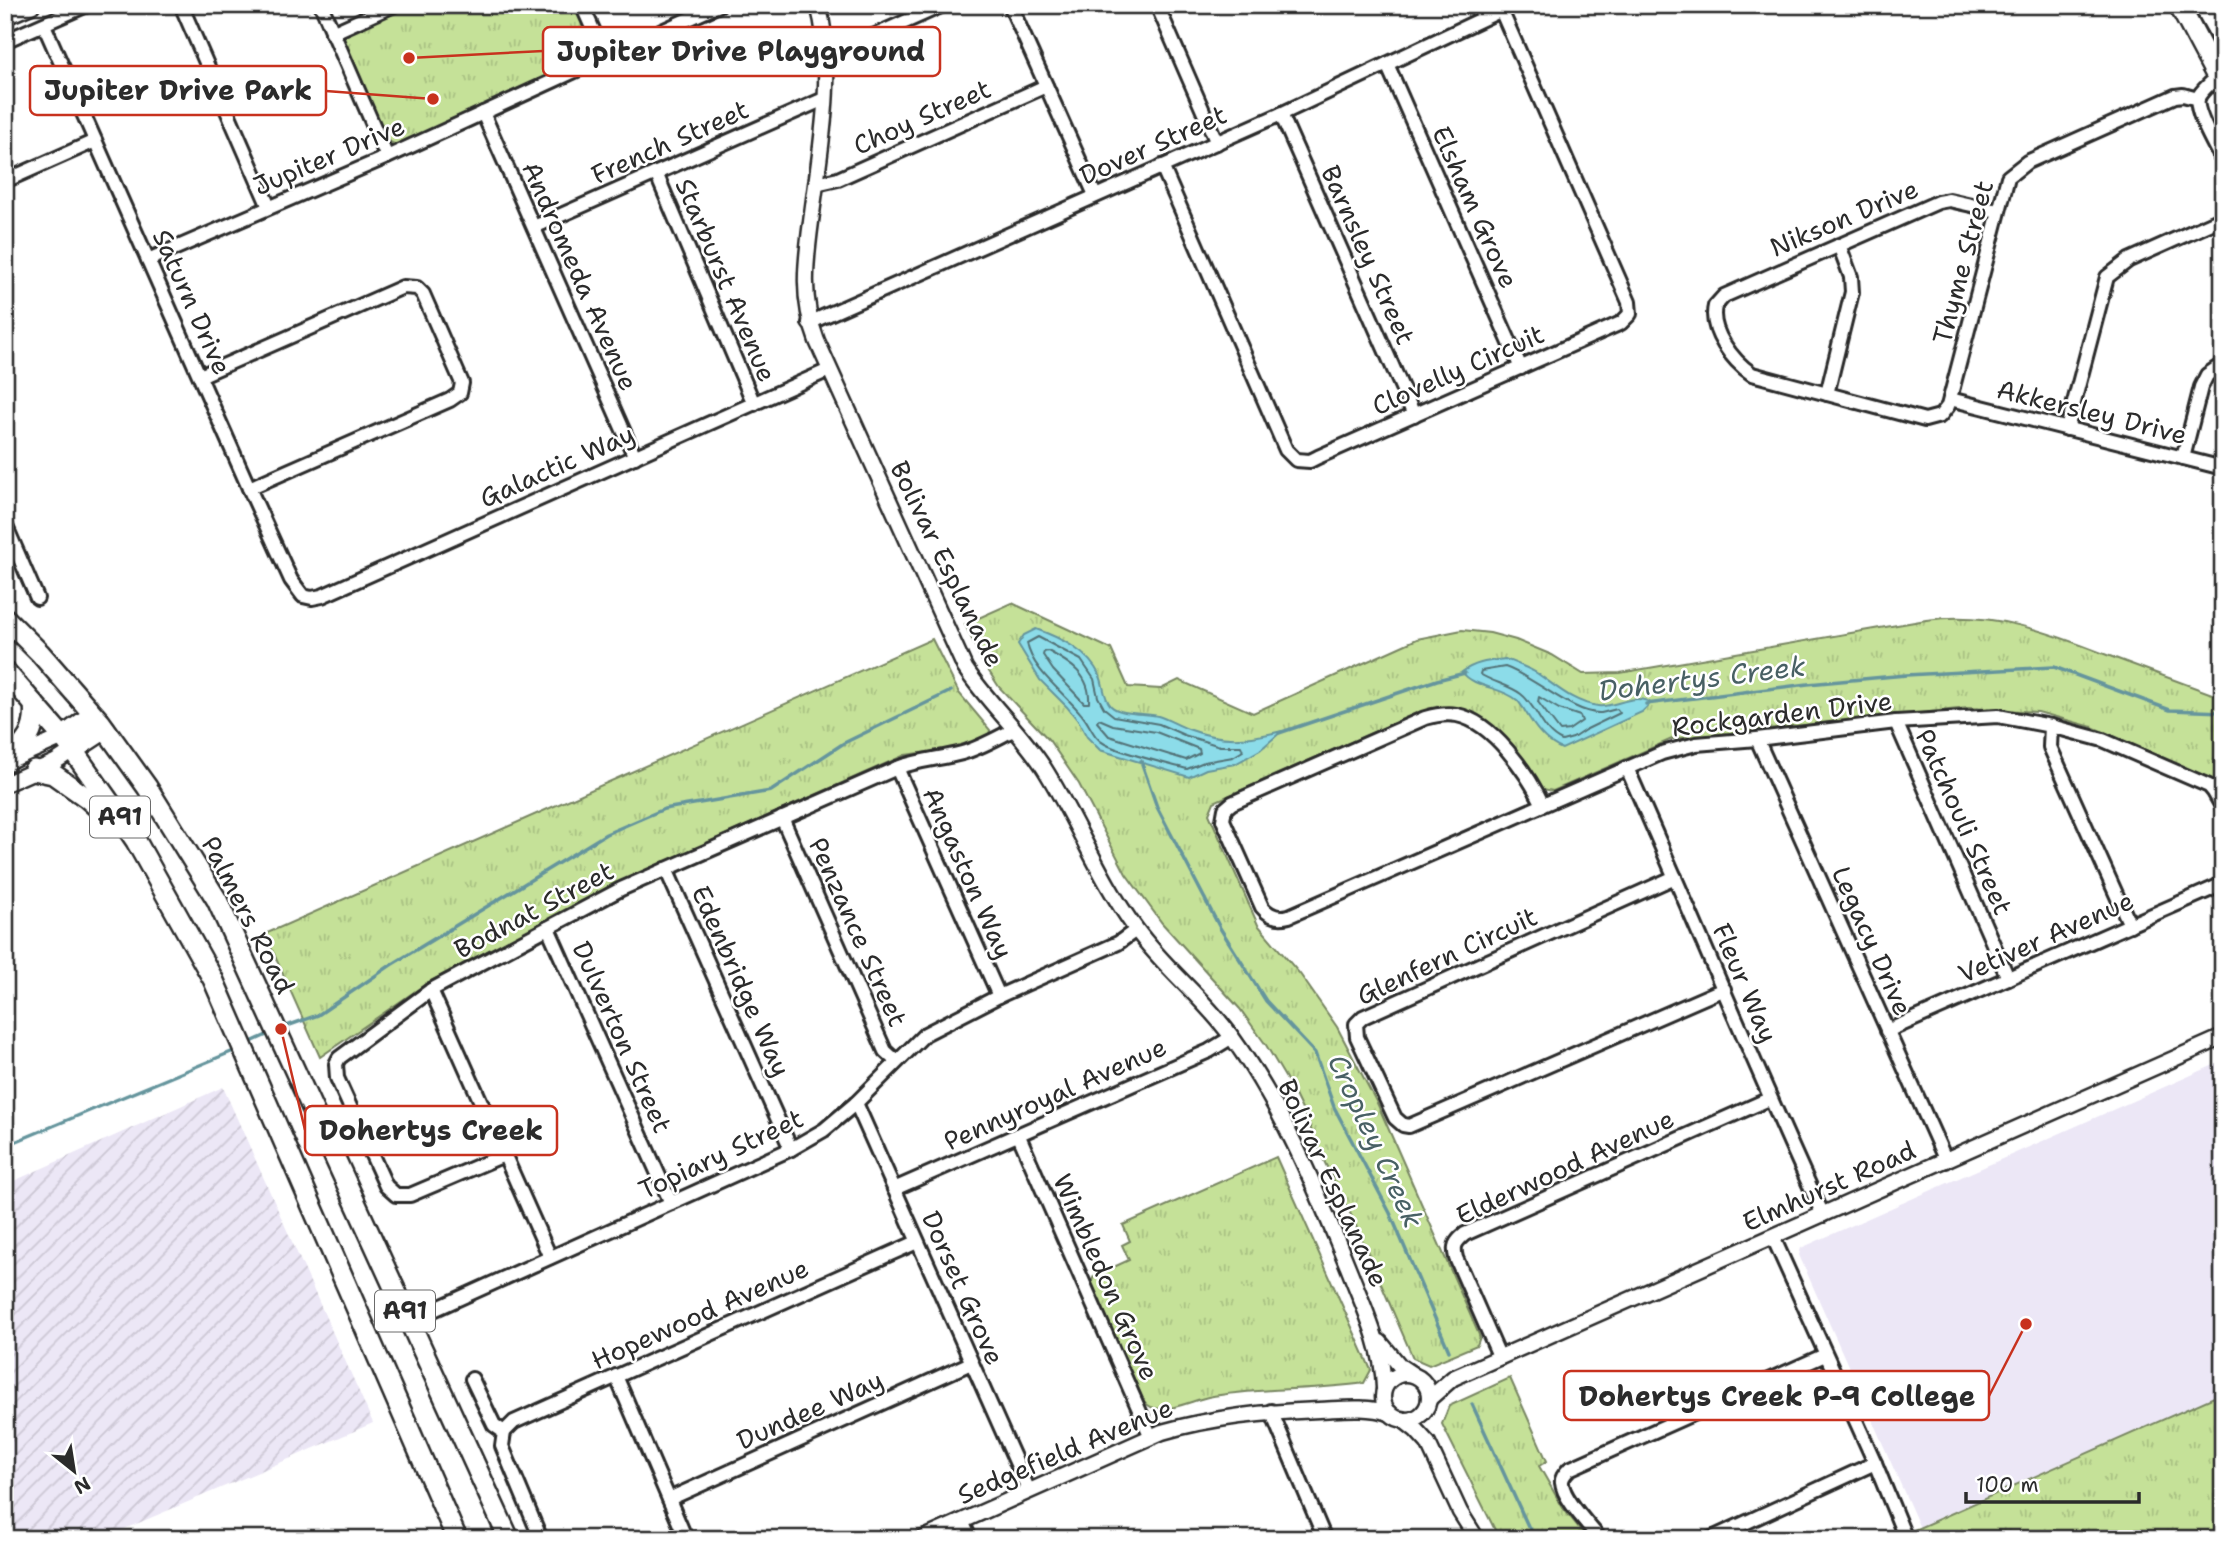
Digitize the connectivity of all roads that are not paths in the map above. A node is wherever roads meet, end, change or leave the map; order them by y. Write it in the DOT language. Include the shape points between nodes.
graph roads {
  1 [pos="31,5"];
  2 [pos="88,5"];
  3 [pos="181,5"];
  4 [pos="321,5"];
  5 [pos="394,5"];
  6 [pos="582,5"];
  7 [pos="719,5"];
  8 [pos="817,5"];
  9 [pos="943,5"];
  10 [pos="1010,5"];
  11 [pos="1157,5"];
  12 [pos="2180,5"];
  13 [pos="2204,5"];
  14 [pos="1507,8"];
  15 [pos="5,16"];
  16 [pos="44,24"];
  17 [pos="332,33"];
  18 [pos="2223,39"];
  19 [pos="5,41"];
  20 [pos="605,57"];
  21 [pos="824,58"];
  22 [pos="1387,64"];
  23 [pos="2220,82"];
  24 [pos="1046,86"];
  25 [pos="824,99"];
  26 [pos="2198,99"];
  27 [pos="483,113"];
  28 [pos="1281,114"];
  29 [pos="95,141"];
  30 [pos="1217,143"];
  31 [pos="387,157"];
  32 [pos="2223,162"];
  33 [pos="1162,166"];
  34 [pos="656,173"];
  35 [pos="5,181"];
  36 [pos="816,184"];
  37 [pos="1095,195"];
  38 [pos="269,207"];
  39 [pos="1998,211"];
  40 [pos="2223,218"];
  41 [pos="534,228"];
  42 [pos="1839,245"];
  43 [pos="148,260"];
  44 [pos="809,323"];
  45 [pos="2223,364"];
  46 [pos="1521,368"];
  47 [pos="829,370"];
  48 [pos="200,376"];
  49 [pos="1826,394"];
  50 [pos="1950,399"];
  51 [pos="754,404"];
  52 [pos="1414,415"];
  53 [pos="2067,429"];
  54 [pos="635,457"];
  55 [pos="2183,458"];
  56 [pos="2223,468"];
  57 [pos="249,488"];
  58 [pos="5,524"];
  59 [pos="303,596"];
  60 [pos="37,598"];
  61 [pos="5,618"];
  62 [pos="5,671"];
  63 [pos="34,704"];
  64 [pos="99,722"];
  65 [pos="1895,722"];
  66 [pos="2051,726"];
  67 [pos="1013,730"];
  68 [pos="1757,739"];
  69 [pos="68,744"];
  70 [pos="5,762"];
  71 [pos="897,768"];
  72 [pos="1627,768"];
  73 [pos="34,770"];
  74 [pos="5,784"];
  75 [pos="1543,805"];
  76 [pos="2223,808"];
  77 [pos="782,818"];
  78 [pos="136,841"];
  79 [pos="666,869"];
  80 [pos="1675,877"];
  81 [pos="2223,884"];
  82 [pos="2130,925"];
  83 [pos="548,928"];
  84 [pos="1136,930"];
  85 [pos="2008,978"];
  86 [pos="1724,989"];
  87 [pos="431,990"];
  88 [pos="999,996"];
  89 [pos="1887,1031"];
  90 [pos="1232,1037"];
  91 [pos="2223,1037"];
  92 [pos="896,1061"];
  93 [pos="1769,1099"];
  94 [pos="856,1103"];
  95 [pos="1019,1136"];
  96 [pos="791,1149"];
  97 [pos="504,1155"];
  98 [pos="1946,1161"];
  99 [pos="894,1189"];
  100 [pos="671,1203"];
  101 [pos="1823,1215"];
  102 [pos="1773,1237"];
  103 [pos="917,1242"];
  104 [pos="550,1257"];
  105 [pos="409,1321"];
  106 [pos="1375,1335"];
  107 [pos="1825,1354"];
  108 [pos="1500,1358"];
  109 [pos="971,1363"];
  110 [pos="616,1376"];
  111 [pos="1417,1376"];
  112 [pos="1453,1378"];
  113 [pos="472,1379"];
  114 [pos="1384,1390"];
  115 [pos="1428,1403"];
  116 [pos="1354,1407"];
  117 [pos="1271,1412"];
  118 [pos="1396,1416"];
  119 [pos="503,1432"];
  120 [pos="1151,1437"];
  121 [pos="1428,1443"];
  122 [pos="1875,1463"];
  123 [pos="1028,1491"];
  124 [pos="668,1499"];
  125 [pos="962,1521"];
  126 [pos="457,1539"];
  127 [pos="509,1539"];
  128 [pos="541,1539"];
  129 [pos="686,1539"];
  130 [pos="922,1539"];
  131 [pos="970,1539"];
  132 [pos="1325,1539"];
  133 [pos="1476,1539"];
  134 [pos="1600,1539"];
  135 [pos="1710,1539"];
  136 [pos="1906,1539"];
  1 -- 15 [label="main road"];
  2 -- 16 [label="street"];
  3 -- 38 [label="street"];
  4 -- 17 [label="street"];
  5 -- 17 [label="street"];
  6 -- 20 [label="street"];
  7 -- 20 [label="street, Jupiter Drive"];
  8 -- 21 [label="street, Bolivar Esplanade"];
  9 -- 21 [label="street"];
  10 -- 24 [label="street"];
  11 -- 30 [label="street"];
  12 -- 23 [label="highway"];
  13 -- 18 [label="highway"];
  14 -- 22 [label="street, Dover Street"];
  14 -- 46 [label="street, Clovelly Circuit" via="1630,307 1621,323"];
  16 -- 19 [label="street"];
  16 -- 29 [label="street, Saturn Drive"];
  17 -- 31 [label="street"];
  20 -- 27 [label="street, Jupiter Drive"];
  21 -- 25 [label="street, Bolivar Esplanade"];
  22 -- 28 [label="street, Dover Street"];
  22 -- 46 [label="street, Elsham Grove"];
  23 -- 26 [label="street"];
  24 -- 36 [label="street, Choy Street" via="838,179"];
  24 -- 37 [label="street"];
  25 -- 34 [label="street, French Street"];
  25 -- 36 [label="street, Bolivar Esplanade"];
  26 -- 32 [label="street" via="2199,112"];
  26 -- 39 [label="street, Thyme Street" via="2175,96 2027,162 2008,177"];
  27 -- 31 [label="street, Jupiter Drive"];
  27 -- 41 [label="street, Andromeda Avenue"];
  28 -- 30 [label="street, Dover Street"];
  28 -- 52 [label="street, Barnsley Street"];
  29 -- 35 [label="street"];
  29 -- 43 [label="street, Saturn Drive"];
  30 -- 33 [label="street, Dover Street"];
  31 -- 38 [label="street, Jupiter Drive"];
  33 -- 37 [label="street, Dover Street"];
  33 -- 52 [label="street, Clovelly Circuit" via="1290,457 1310,461"];
  34 -- 41 [label="street, French Street"];
  34 -- 51 [label="street, Starburst Avenue"];
  36 -- 44 [label="street, Bolivar Esplanade" via="804,282"];
  37 -- 44 [label="street, Dover Street"];
  38 -- 43 [label="street, Jupiter Drive"];
  39 -- 42 [label="street, Nikson Drive" via="1949,200 1938,202"];
  39 -- 50 [label="street, Thyme Street"];
  40 -- 53 [label="street" via="2129,260 2107,276"];
  41 -- 54 [label="street, Andromeda Avenue"];
  42 -- 49 [label="street" via="1852,292"];
  42 -- 49 [label="street, Nikson Drive" via="1724,296 1715,306 1714,321 1741,366 1752,374"];
  43 -- 48 [label="street, Saturn Drive"];
  44 -- 47 [label="street, Bolivar Esplanade"];
  45 -- 55 [label="street" via="2207,374 2201,387"];
  46 -- 52 [label="street, Clovelly Circuit"];
  47 -- 51 [label="street, Galactic Way"];
  47 -- 67 [label="street, Bolivar Esplanade" via="956,649 979,689"];
  48 -- 57 [label="street, Saturn Drive"];
  48 -- 57 [label="street" via="399,289 414,287 423,294 462,383 460,393 450,400"];
  49 -- 50 [label="street" via="1925,419 1940,416"];
  50 -- 53 [label="street, Akkersley Drive"];
  51 -- 54 [label="street, Galactic Way"];
  53 -- 55 [label="street, Akkersley Drive"];
  54 -- 59 [label="street, Galactic Way" via="322,596"];
  55 -- 56 [label="street, Akkersley Drive"];
  57 -- 59 [label="street, Saturn Drive" via="291,580"];
  58 -- 60 [label="street"];
  61 -- 64 [label="highway, Palmers Road / A91"];
  62 -- 63 [label="highway, A91"];
  63 -- 69 [label="highway, A91"];
  63 -- 70 [label="highway" via="33,729"];
  64 -- 69 [label="highway"];
  64 -- 105 [label="highway, Palmers Road / A91" via="148,787 210,889"];
  65 -- 66 [label="street, Rockgarden Drive" via="1998,716"];
  65 -- 68 [label="street, Rockgarden Drive"];
  65 -- 85 [label="street, Patchouli Street"];
  66 -- 76 [label="street, Rockgarden Drive" via="2104,740 2208,786"];
  66 -- 82 [label="street" via="2050,747"];
  67 -- 71 [label="street, Bodnat Street" via="969,751"];
  67 -- 84 [label="street, Bolivar Esplanade" via="1043,766"];
  68 -- 72 [label="street, Rockgarden Drive" via="1678,747"];
  68 -- 89 [label="street, Legacy Drive"];
  69 -- 70 [label="street"];
  69 -- 73 [label="street" via="55,762"];
  69 -- 78 [label="highway, A91"];
  71 -- 77 [label="street, Bodnat Street"];
  71 -- 88 [label="street, Angaston Way"];
  72 -- 75 [label="street, Rockgarden Drive"];
  72 -- 80 [label="street, Fleur Way"];
  73 -- 74 [label="street"];
  73 -- 78 [label="highway" via="53,774"];
  75 -- 75 [label="street, Rockgarden Drive" via="1500,743 1474,721 1447,714 1424,718 1232,803 1225,809 1225,825 1262,907 1272,916 1289,916"];
  77 -- 79 [label="street, Bodnat Street"];
  77 -- 92 [label="street, Penzance Street" via="885,1051"];
  78 -- 126 [label="highway, A91" via="213,979"];
  79 -- 83 [label="street, Bodnat Street"];
  79 -- 96 [label="street, Edenbridge Way"];
  80 -- 86 [label="street, Fleur Way"];
  80 -- 86 [label="street, Glenfern Circuit" via="1363,1017 1356,1024 1357,1037 1395,1118 1409,1126"];
  81 -- 82 [label="street, Vetiver Avenue"];
  82 -- 85 [label="street, Vetiver Avenue"];
  83 -- 87 [label="street, Bodnat Street"];
  83 -- 100 [label="street, Dulverton Street"];
  84 -- 88 [label="street, Topiary Street" via="1118,943"];
  84 -- 90 [label="street, Bolivar Esplanade"];
  85 -- 89 [label="street, Vetiver Avenue"];
  86 -- 93 [label="street, Fleur Way"];
  87 -- 97 [label="street"];
  87 -- 97 [label="street, Bodnat Street" via="345,1053 336,1064 337,1078 386,1186 396,1195 410,1195"];
  88 -- 92 [label="street, Topiary Street" via="925,1034"];
  89 -- 98 [label="street, Legacy Drive"];
  90 -- 95 [label="street, Pennyroyal Avenue"];
  90 -- 106 [label="street, Bolivar Esplanade" via="1304,1167"];
  91 -- 98 [label="street, Elmhurst Road"];
  92 -- 94 [label="street, Topiary Street"];
  93 -- 101 [label="street, Fleur Way"];
  93 -- 108 [label="street, Elderwood Avenue" via="1457,1240 1455,1258"];
  94 -- 96 [label="street, Topiary Street" via="824,1130"];
  94 -- 99 [label="street, Dorset Grove"];
  95 -- 99 [label="street, Pennyroyal Avenue"];
  95 -- 120 [label="street, Wimbledon Grove"];
  96 -- 100 [label="street, Topiary Street"];
  97 -- 104 [label="street"];
  98 -- 101 [label="street, Elmhurst Road"];
  99 -- 103 [label="street, Dorset Grove"];
  100 -- 104 [label="street, Topiary Street"];
  101 -- 102 [label="street, Elmhurst Road"];
  102 -- 107 [label="street"];
  102 -- 108 [label="street, Elmhurst Road"];
  103 -- 109 [label="street, Dorset Grove"];
  103 -- 110 [label="street, Hopewood Avenue"];
  104 -- 105 [label="street, Topiary Street"];
  105 -- 127 [label="highway, Palmers Road / A91"];
  106 -- 111 [label="street, Bolivar Esplanade" via="1400,1366"];
  106 -- 114 [label="street, Bolivar Esplanade"];
  107 -- 122 [label="street"];
  107 -- 134 [label="street" via="1569,1469 1563,1475 1565,1492"];
  108 -- 112 [label="street, Elmhurst Road"];
  109 -- 123 [label="street, Dorset Grove"];
  109 -- 124 [label="street, Dundee Way"];
  110 -- 119 [label="street, Hopewood Avenue" via="514,1422"];
  110 -- 124 [label="street"];
  111 -- 112 [label="street, Elmhurst Road"];
  111 -- 114 [label="street" via="1396,1376"];
  111 -- 115 [label="street" via="1426,1385"];
  112 -- 115 [label="street, Elmhurst Road"];
  113 -- 119 [label="street" via="494,1425"];
  114 -- 116 [label="street, Sedgefield Avenue"];
  114 -- 118 [label="street" via="1384,1405"];
  115 -- 118 [label="street" via="1413,1419"];
  115 -- 121 [label="street"];
  116 -- 117 [label="street, Sedgefield Avenue"];
  116 -- 118 [label="street, Sedgefield Avenue"];
  117 -- 120 [label="street, Sedgefield Avenue" via="1192,1423"];
  117 -- 132 [label="street"];
  118 -- 121 [label="street"];
  119 -- 128 [label="street" via="502,1446"];
  120 -- 123 [label="street, Sedgefield Avenue"];
  121 -- 133 [label="street"];
  122 -- 135 [label="street"];
  122 -- 136 [label="street"];
  123 -- 125 [label="street, Sedgefield Avenue"];
  124 -- 129 [label="street"];
  125 -- 130 [label="street, Sedgefield Avenue"];
  125 -- 131 [label="street"];
}
